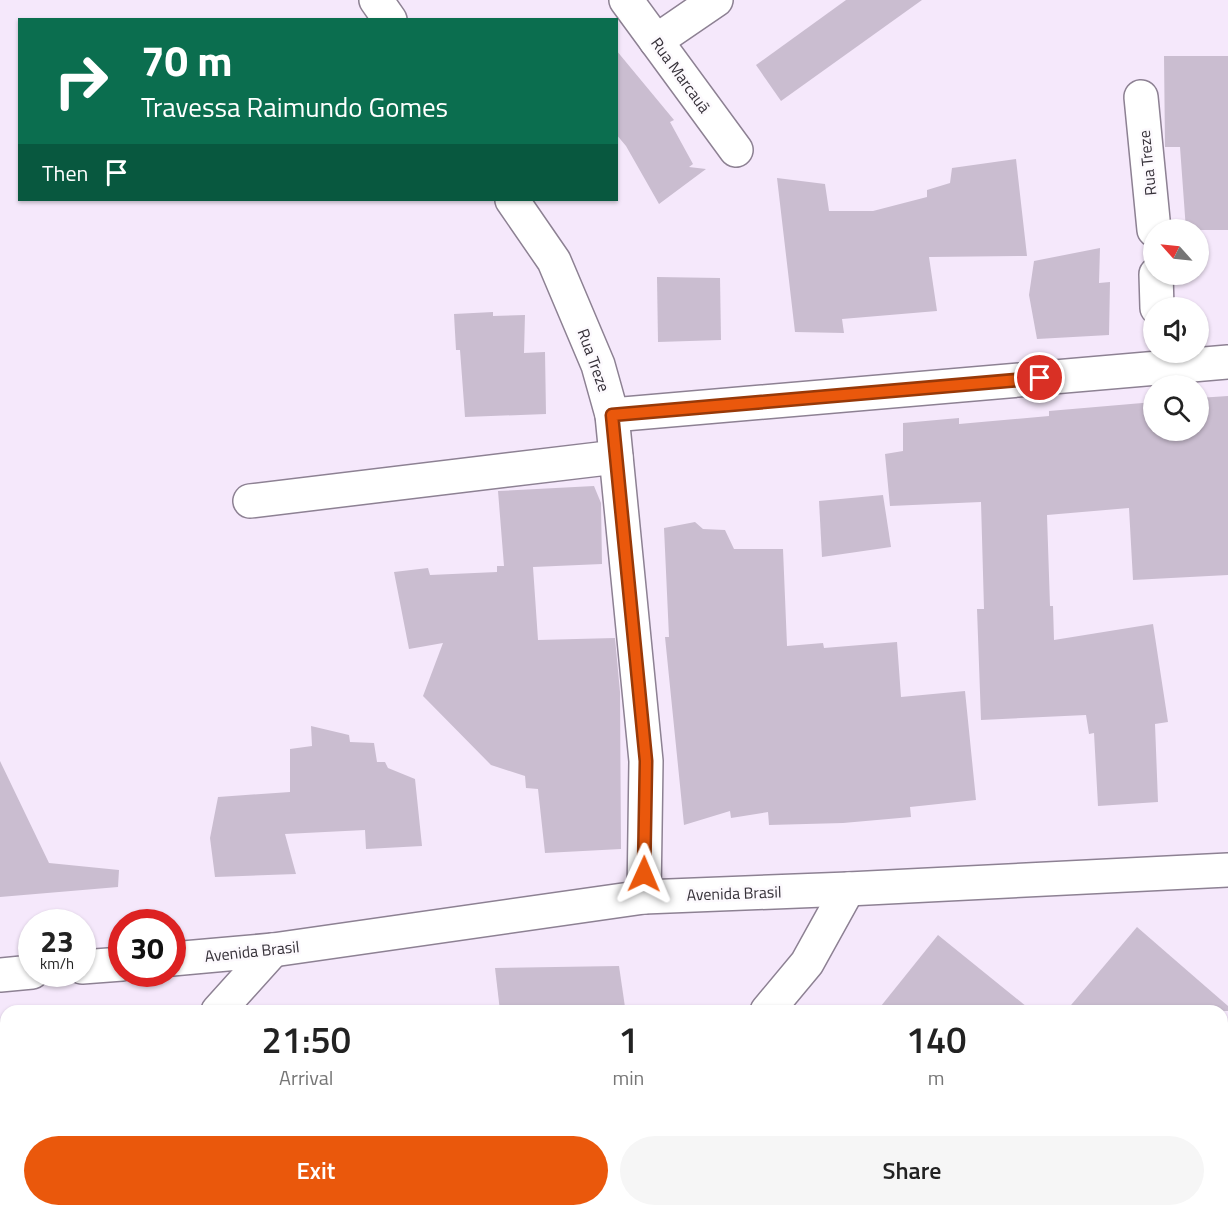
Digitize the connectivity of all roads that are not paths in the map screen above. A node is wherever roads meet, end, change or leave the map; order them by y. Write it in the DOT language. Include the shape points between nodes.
graph roads {
  1 [pos="376,0"];
  2 [pos="626,0"];
  3 [pos="716,0"];
  4 [pos="389,18"];
  5 [pos="656,42"];
  6 [pos="1141,97"];
  7 [pos="736,150"];
  8 [pos="513,201"];
  9 [pos="1153,219"];
  10 [pos="1209,361"];
  11 [pos="1143,362"];
  12 [pos="1228,362"];
  13 [pos="612,415"];
  14 [pos="616,457"];
  15 [pos="250,501"];
  16 [pos="1228,870"];
  17 [pos="848,889"];
  18 [pos="644,897"];
  19 [pos="273,950"];
  20 [pos="186,958"];
  21 [pos="18,973"];
  22 [pos="0,975"];
  23 [pos="223,1005"];
  24 [pos="772,1005"];
  1 -- 4 [label="street"];
  2 -- 5 [label="street, Rua Marcauã"];
  3 -- 5 [label="street"];
  5 -- 7 [label="street, Rua Marcauã"];
  6 -- 9 [label="street, Rua Treze"];
  8 -- 13 [label="street, Rua Treze" via="554,261 598,365"];
  10 -- 12 [label="street"];
  11 -- 13 [label="street"];
  13 -- 14 [label="street, Rua Treze"];
  14 -- 15 [label="street"];
  14 -- 18 [label="street, Rua Treze" via="646,761"];
  16 -- 17 [label="street, Avenida Brasil"];
  17 -- 18 [label="street, Avenida Brasil"];
  17 -- 24 [label="street" via="807,963"];
  18 -- 19 [label="street, Avenida Brasil"];
  19 -- 20 [label="street, Avenida Brasil"];
  19 -- 23 [label="street"];
  21 -- 22 [label="street"];
}
